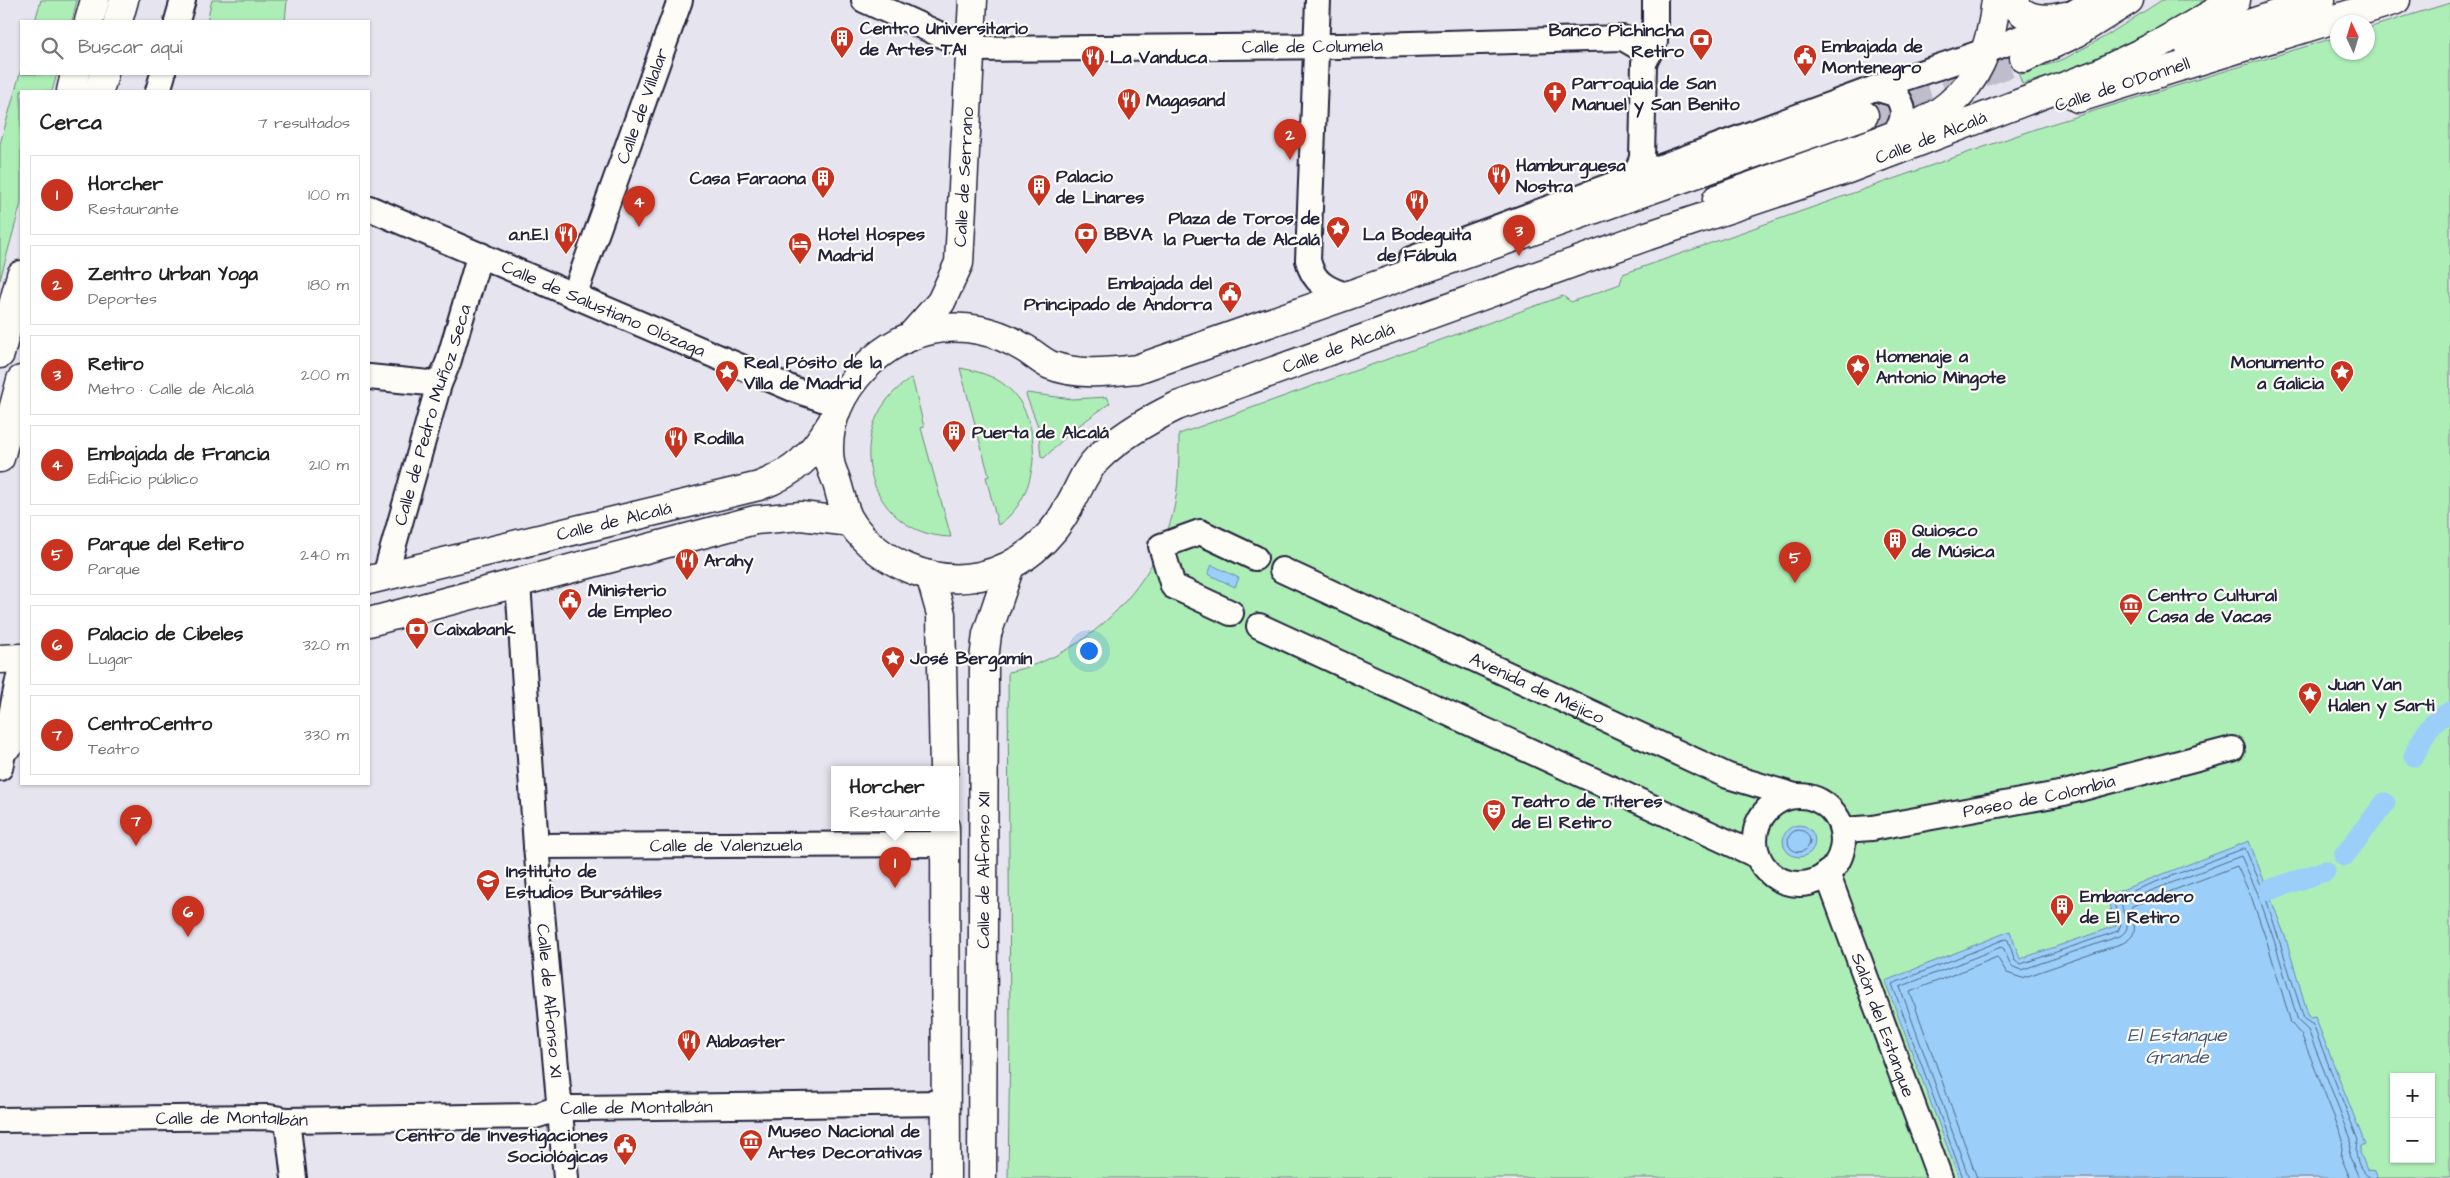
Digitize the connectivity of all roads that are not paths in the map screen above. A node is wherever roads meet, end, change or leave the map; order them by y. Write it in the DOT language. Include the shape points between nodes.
graph roads {
  1 [pos="95,0"];
  2 [pos="124,0"];
  3 [pos="183,0"];
  4 [pos="680,0"];
  5 [pos="864,0"];
  6 [pos="973,0"];
  7 [pos="1318,0"];
  8 [pos="1656,0"];
  9 [pos="1996,0"];
  10 [pos="2012,0"];
  11 [pos="2094,0"];
  12 [pos="2129,0"];
  13 [pos="2236,0"];
  14 [pos="2321,0"];
  15 [pos="2396,0"];
  16 [pos="2065,16"];
  17 [pos="89,20"];
  18 [pos="118,20"];
  19 [pos="177,20"];
  20 [pos="1316,45"];
  21 [pos="972,49"];
  22 [pos="1986,49"];
  23 [pos="1649,53"];
  24 [pos="2024,58"];
  25 [pos="2097,74"];
  26 [pos="75,75"];
  27 [pos="104,75"];
  28 [pos="163,75"];
  29 [pos="1875,88"];
  30 [pos="70,90"];
  31 [pos="100,90"];
  32 [pos="158,90"];
  33 [pos="1864,115"];
  34 [pos="1890,138"];
  35 [pos="1848,169"];
  36 [pos="1635,176"];
  37 [pos="370,208"];
  38 [pos="1613,248"];
  39 [pos="481,255"];
  40 [pos="20,278"];
  41 [pos="1362,291"];
  42 [pos="574,296"];
  43 [pos="910,337"];
  44 [pos="0,354"];
  45 [pos="370,377"];
  46 [pos="20,384"];
  47 [pos="439,384"];
  48 [pos="837,411"];
  49 [pos="0,458"];
  50 [pos="851,522"];
  51 [pos="1255,558"];
  52 [pos="1010,566"];
  53 [pos="1282,570"];
  54 [pos="930,575"];
  55 [pos="377,578"];
  56 [pos="518,583"];
  57 [pos="1231,613"];
  58 [pos="370,622"];
  59 [pos="1259,626"];
  60 [pos="20,658"];
  61 [pos="0,659"];
  62 [pos="20,672"];
  63 [pos="2232,749"];
  64 [pos="6,751"];
  65 [pos="944,766"];
  66 [pos="1796,796"];
  67 [pos="1842,830"];
  68 [pos="946,835"];
  69 [pos="536,846"];
  70 [pos="1758,856"];
  71 [pos="1827,873"];
  72 [pos="983,1010"];
  73 [pos="945,1103"];
  74 [pos="560,1108"];
  75 [pos="0,1120"];
  76 [pos="287,1120"];
  77 [pos="294,1178"];
  78 [pos="566,1178"];
  79 [pos="946,1178"];
  80 [pos="967,1178"];
  81 [pos="982,1178"];
  82 [pos="1940,1178"];
  1 -- 17 [label="main road"];
  2 -- 18 [label="main road"];
  3 -- 19 [label="street"];
  4 -- 42 [label="street, Calle de Villalar"];
  5 -- 21 [label="street"];
  6 -- 21 [label="main road, Calle de Serrano"];
  7 -- 20 [label="street"];
  8 -- 23 [label="street" via="1655,42"];
  9 -- 22 [label="main road, Calle de Alcalá"];
  10 -- 16 [label="main road" via="2022,12 2034,19"];
  11 -- 16 [label="street"];
  12 -- 24 [label="main road" via="2076,33"];
  13 -- 25 [label="main road, Calle de Alcalá"];
  14 -- 25 [label="main road"];
  15 -- 35 [label="main road, Calle de O'Donnell" via="1957,139"];
  16 -- 22 [label="street"];
  20 -- 21 [label="street, Calle de Columela"];
  20 -- 23 [label="street, Calle de Columela" via="1623,38"];
  20 -- 41 [label="street" via="1308,260 1313,276 1321,285"];
  21 -- 43 [label="main road, Calle de Serrano" via="959,263 941,302"];
  22 -- 29 [label="street"];
  22 -- 34 [label="main road, Calle de Alcalá" via="1970,82 1951,102 1920,126"];
  23 -- 36 [label="street" via="1644,63 1642,158"];
  25 -- 35 [label="main road, Calle de Alcalá"];
  26 -- 30 [label="main road"];
  27 -- 31 [label="main road"];
  28 -- 32 [label="street"];
  29 -- 34 [label="street, Calle de Alcalá" via="1895,94 1902,105 1902,121"];
  29 -- 36 [label="street"];
  33 -- 41 [label="main road"];
  34 -- 38 [label="main road, Calle de Alcalá" via="1658,220"];
  35 -- 38 [label="main road, Calle de Alcalá"];
  36 -- 41 [label="street" via="1397,265"];
  37 -- 39 [label="street, Calle de Salustiano Olózaga"];
  38 -- 52 [label="main road, Calle de Alcalá" via="1178,406 1128,433 1096,459 1060,523 1039,547"];
  39 -- 42 [label="street, Calle de Salustiano Olózaga"];
  39 -- 47 [label="street, Calle de Pedro Muñoz Seca"];
  40 -- 44 [label="main road"];
  41 -- 43 [label="main road" via="1137,369 1069,371 1048,364 1023,347 981,330 947,328"];
  42 -- 48 [label="street, Calle de Salustiano Olózaga" via="793,389"];
  43 -- 48 [label="main road, Calle de Alcalá" via="869,362 851,384"];
  45 -- 47 [label="street"];
  46 -- 49 [label="main road"];
  47 -- 55 [label="street, Calle de Pedro Muñoz Seca"];
  48 -- 50 [label="main road, Calle de Alcalá" via="830,462"];
  48 -- 55 [label="main road, Calle de Alcalá" via="815,449 802,463 778,479 759,486"];
  50 -- 54 [label="main road, Calle de Alcalá" via="868,543 888,558"];
  50 -- 56 [label="main road, Calle de Alcalá" via="801,516 755,520"];
  51 -- 57 [label="street" via="1200,532 1161,546 1174,586"];
  52 -- 54 [label="main road, Calle de Alcalá" via="980,576"];
  52 -- 72 [label="main road, Calle de Alfonso XII" via="987,634 984,660"];
  53 -- 66 [label="street, Avenida de Méjico" via="1728,776"];
  54 -- 65 [label="main road" via="941,614"];
  56 -- 58 [label="main road, Calle de Alcalá"];
  56 -- 69 [label="street, Calle de Alfonso XI"];
  59 -- 70 [label="street"];
  60 -- 61 [label="main road"];
  62 -- 64 [label="street"];
  63 -- 67 [label="street, Paseo de Colombia" via="2064,793 1872,828"];
  66 -- 67 [label="street" via="1820,801 1837,818"];
  66 -- 70 [label="street" via="1775,803 1760,819 1755,840"];
  67 -- 71 [label="street" via="1841,853"];
  68 -- 69 [label="street, Calle de Valenzuela"];
  68 -- 72 [label="main road" via="965,859 969,963 974,993"];
  68 -- 73 [label="main road"];
  69 -- 74 [label="street, Calle de Alfonso XI"];
  70 -- 71 [label="street" via="1773,875 1791,883 1810,882"];
  71 -- 82 [label="street, Salón del Estanque"];
  72 -- 81 [label="main road, Calle de Alfonso XII"];
  73 -- 74 [label="street, Calle de Montalbán"];
  73 -- 79 [label="main road"];
  73 -- 80 [label="main road" via="966,1147"];
  74 -- 76 [label="street, Calle de Montalbán" via="535,1116"];
  74 -- 78 [label="street, Calle de Alfonso XI"];
  75 -- 76 [label="street, Calle de Montalbán" via="269,1117"];
  76 -- 77 [label="street"];
}
